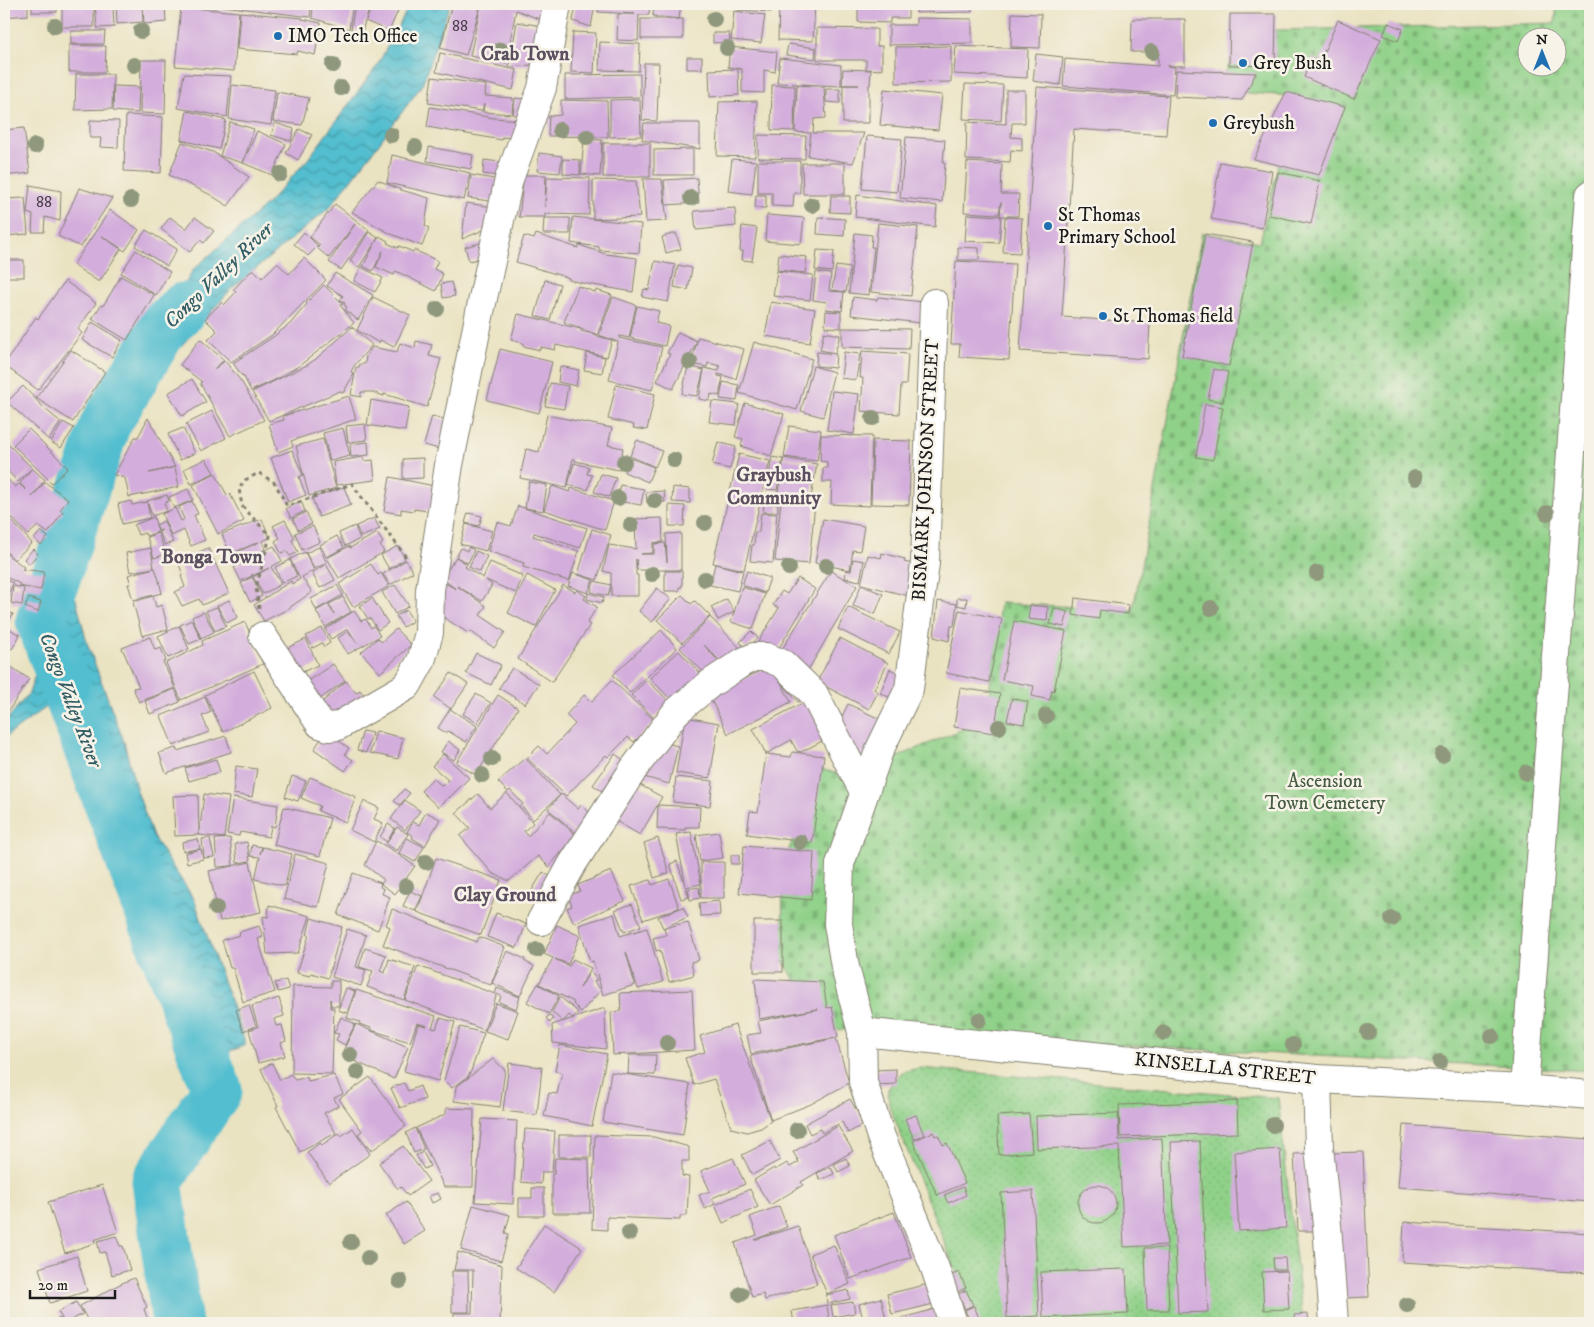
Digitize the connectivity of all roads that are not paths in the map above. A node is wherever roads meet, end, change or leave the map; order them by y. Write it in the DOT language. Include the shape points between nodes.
graph roads {
  1 [pos="557,4"];
  2 [pos="1590,195"];
  3 [pos="934,303"];
  4 [pos="263,636"];
  5 [pos="864,792"];
  6 [pos="541,921"];
  7 [pos="862,1032"];
  8 [pos="1317,1079"];
  9 [pos="1524,1089"];
  10 [pos="1590,1095"];
  11 [pos="953,1323"];
  12 [pos="1334,1323"];
  1 -- 4 [label="street" via="542,88 509,179 448,465 430,590 429,633 421,661 407,686 338,726 329,727 320,724"];
  2 -- 9 [label="street"];
  3 -- 5 [label="street, BISMARK JOHNSON STREET" via="925,564 909,689 879,751"];
  5 -- 6 [label="street" via="814,694 783,664 766,657 748,659 711,683 676,712 634,767 573,863"];
  5 -- 7 [label="street, BISMARK JOHNSON STREET" via="840,864 838,924"];
  7 -- 8 [label="street, KINSELLA STREET"];
  7 -- 11 [label="street, BISMARK JOHNSON STREET" via="863,1082"];
  8 -- 9 [label="street, KINSELLA STREET"];
  8 -- 12 [label="street" via="1319,1148"];
  9 -- 10 [label="street, KINSELLA STREET"];
}
